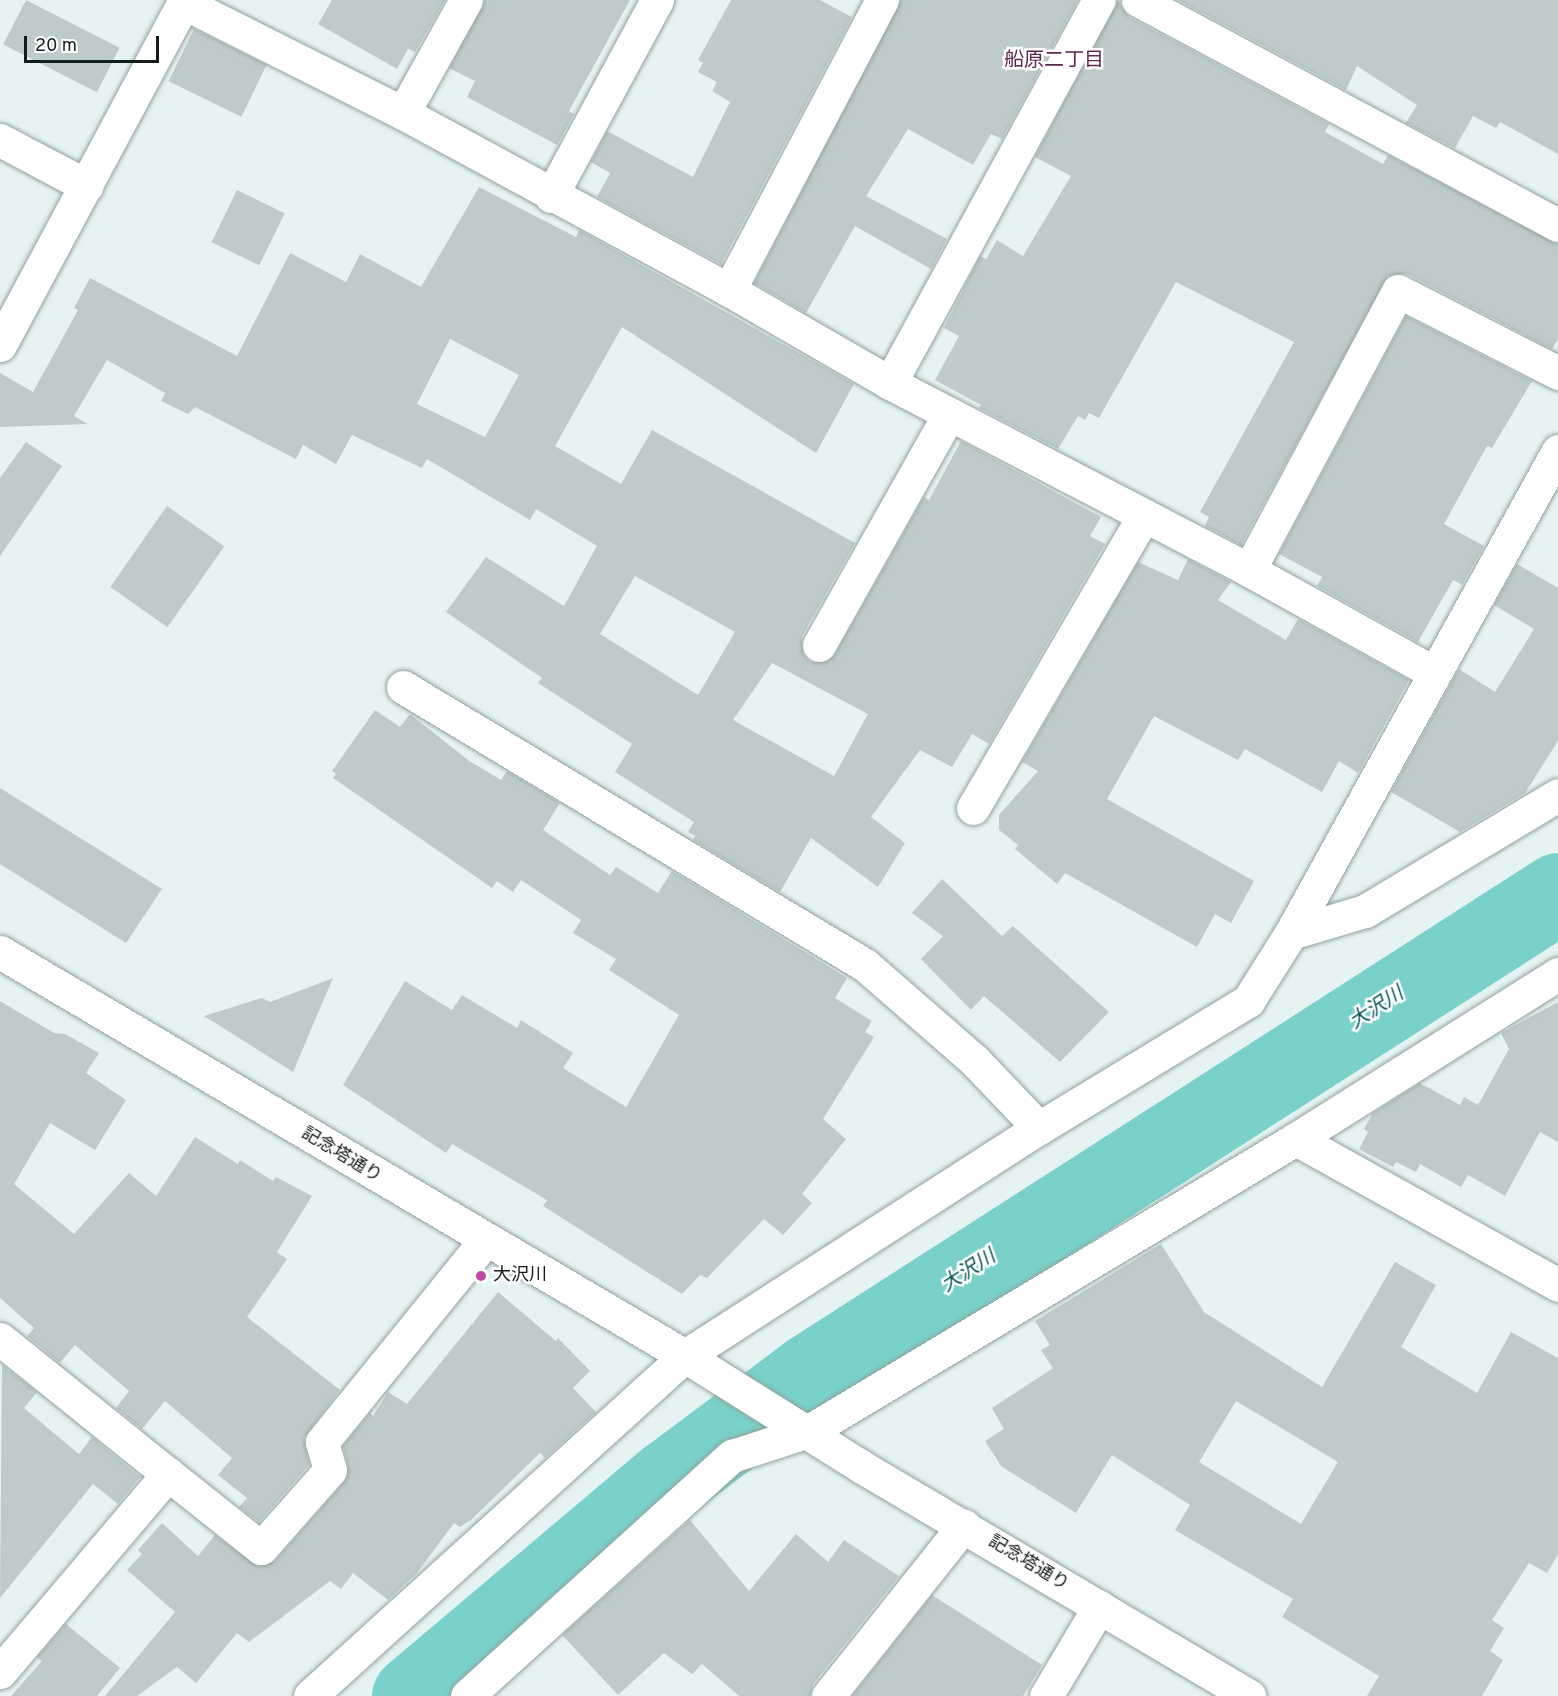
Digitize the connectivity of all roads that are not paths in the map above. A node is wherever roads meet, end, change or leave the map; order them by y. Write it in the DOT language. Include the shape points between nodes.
graph roads {
  1 [pos="466,0"];
  2 [pos="657,0"];
  3 [pos="882,0"];
  4 [pos="1099,0"];
  5 [pos="1138,0"];
  6 [pos="184,2"];
  7 [pos="403,113"];
  8 [pos="0,140"];
  9 [pos="87,186"];
  10 [pos="550,196"];
  11 [pos="1558,225"];
  12 [pos="729,290"];
  13 [pos="0,345"];
  14 [pos="1558,374"];
  15 [pos="890,383"];
  16 [pos="949,414"];
  17 [pos="1558,451"];
  18 [pos="1144,515"];
  19 [pos="1250,570"];
  20 [pos="819,645"];
  21 [pos="1433,672"];
  22 [pos="403,687"];
  23 [pos="1558,795"];
  24 [pos="973,808"];
  25 [pos="1291,933"];
  26 [pos="0,952"];
  27 [pos="1558,974"];
  28 [pos="1039,1128"];
  29 [pos="1296,1139"];
  30 [pos="485,1241"];
  31 [pos="1558,1285"];
  32 [pos="0,1339"];
  33 [pos="685,1356"];
  34 [pos="809,1431"];
  35 [pos="168,1474"];
  36 [pos="964,1525"];
  37 [pos="1099,1607"];
  38 [pos="0,1672"];
  39 [pos="309,1696"];
  40 [pos="467,1696"];
  41 [pos="828,1696"];
  42 [pos="1046,1696"];
  43 [pos="1249,1696"];
  1 -- 7 [label="street"];
  2 -- 10 [label="street"];
  3 -- 12 [label="street"];
  4 -- 15 [label="street"];
  5 -- 11 [label="street"];
  6 -- 7 [label="street"];
  6 -- 9 [label="street"];
  7 -- 10 [label="street"];
  8 -- 9 [label="street"];
  9 -- 13 [label="street"];
  10 -- 12 [label="street"];
  12 -- 15 [label="street"];
  14 -- 19 [label="street" via="1398,291"];
  15 -- 16 [label="street"];
  16 -- 18 [label="street"];
  16 -- 20 [label="street"];
  17 -- 21 [label="street"];
  18 -- 19 [label="street"];
  18 -- 24 [label="street"];
  19 -- 21 [label="street"];
  21 -- 25 [label="street"];
  22 -- 28 [label="street" via="569,783 864,965 974,1060"];
  23 -- 25 [label="street" via="1365,911"];
  25 -- 28 [label="street" via="1248,1001"];
  26 -- 30 [label="street, 記念塔通り"];
  27 -- 29 [label="street"];
  28 -- 33 [label="street"];
  29 -- 31 [label="street"];
  29 -- 34 [label="street"];
  30 -- 33 [label="street, 記念塔通り"];
  30 -- 35 [label="street" via="322,1442 330,1470 261,1548"];
  32 -- 35 [label="street"];
  33 -- 34 [label="street, 記念塔通り"];
  33 -- 39 [label="street"];
  34 -- 36 [label="street, 記念塔通り" via="862,1467"];
  34 -- 40 [label="street" via="732,1456"];
  35 -- 38 [label="street"];
  36 -- 37 [label="street, 記念塔通り"];
  36 -- 41 [label="street"];
  37 -- 42 [label="street"];
  37 -- 43 [label="street, 記念塔通り"];
}
